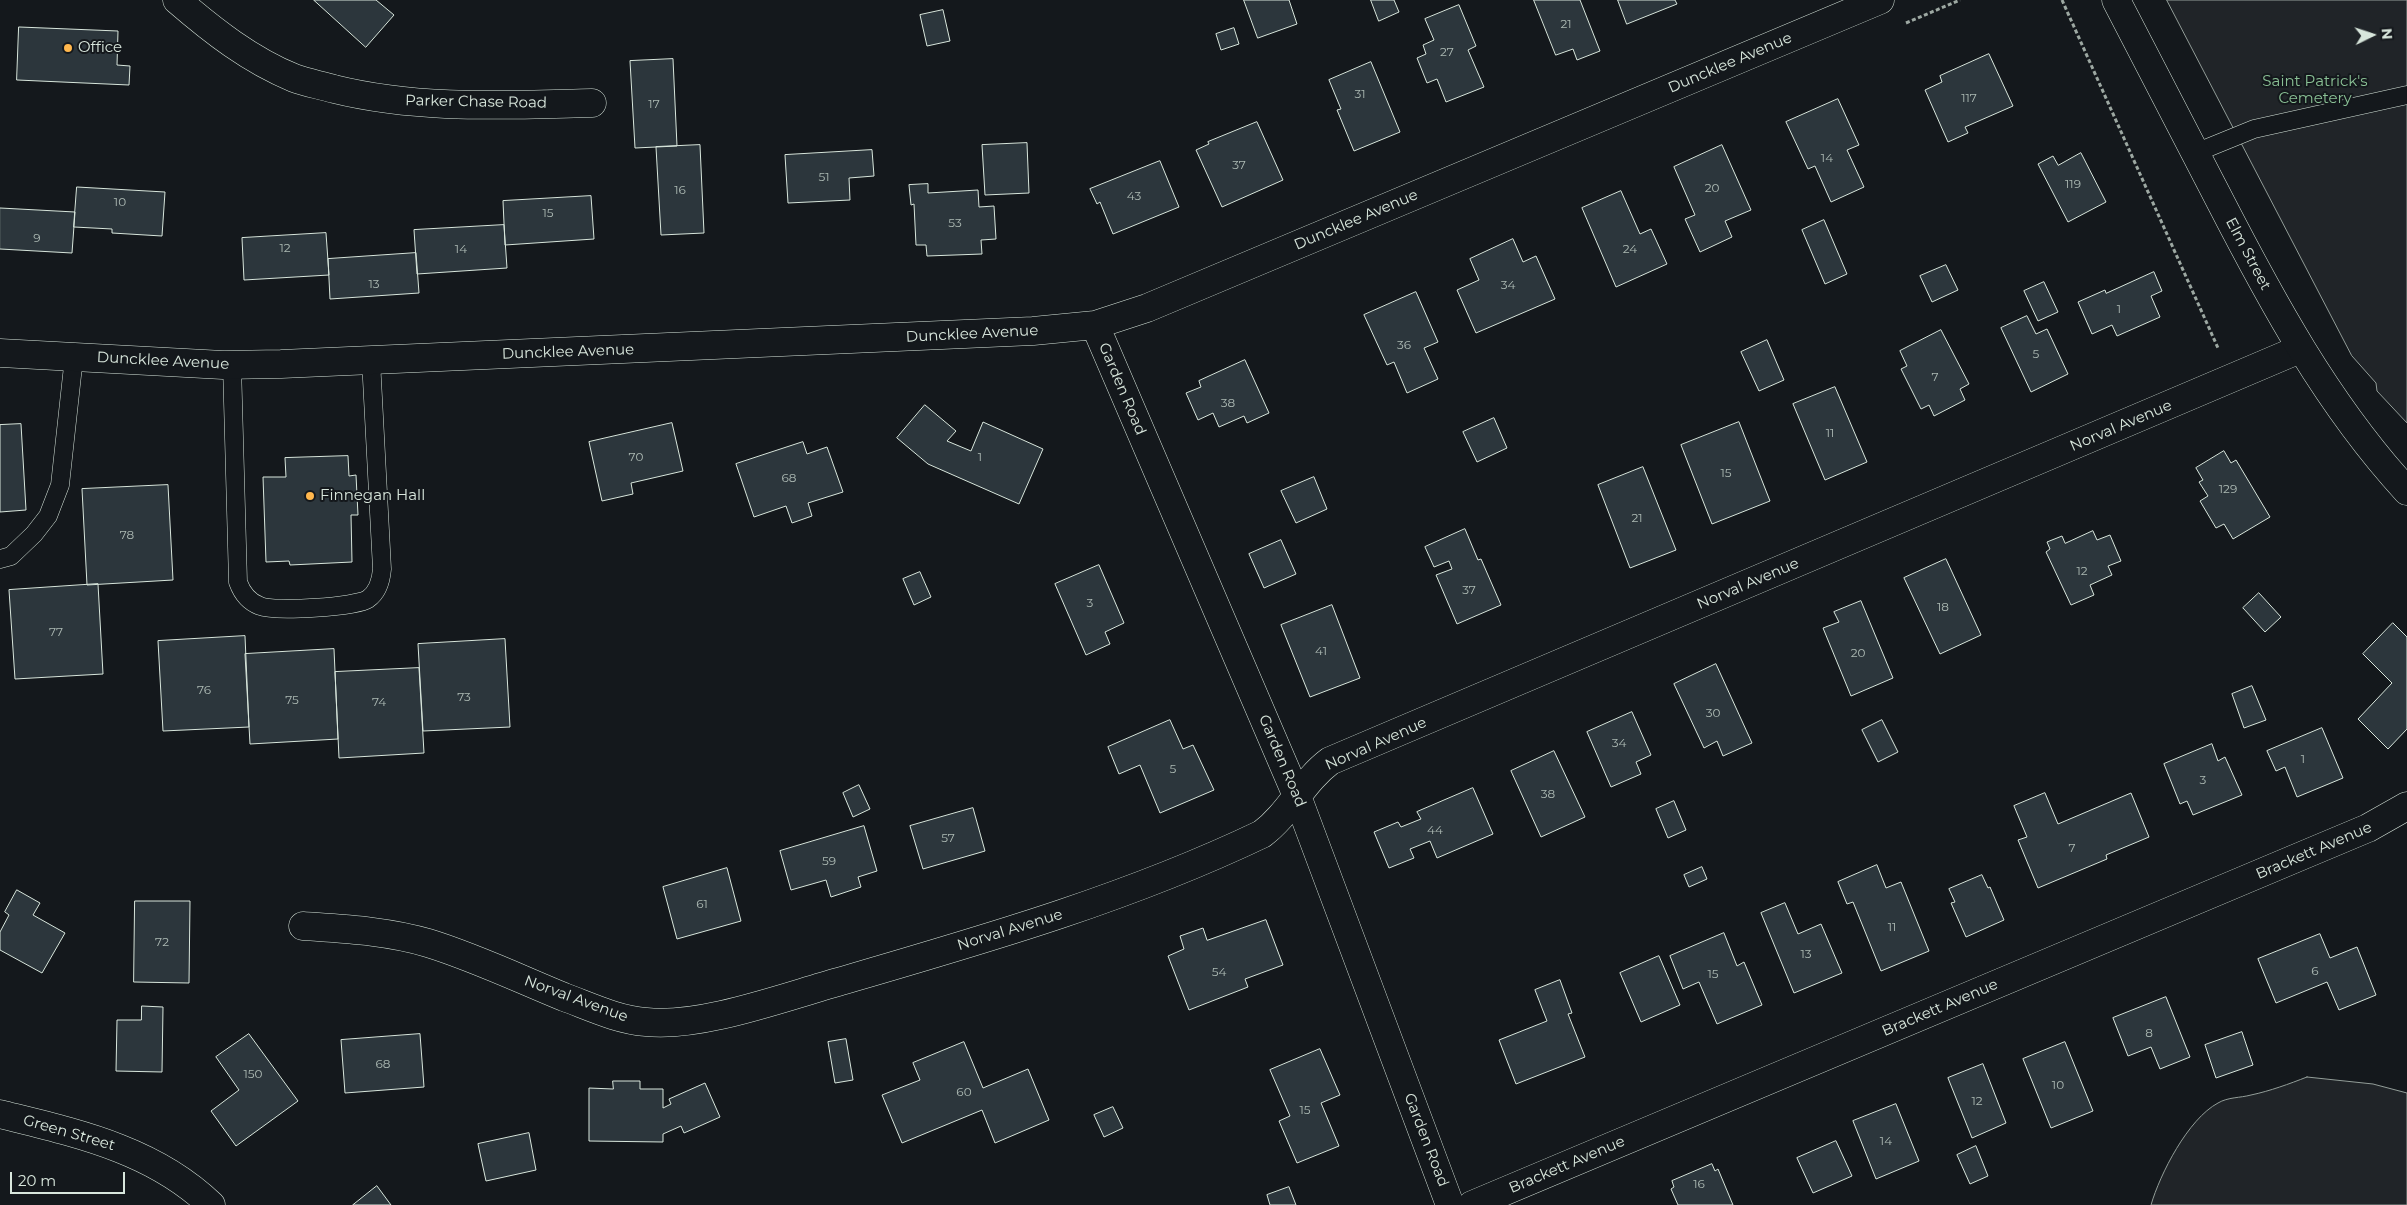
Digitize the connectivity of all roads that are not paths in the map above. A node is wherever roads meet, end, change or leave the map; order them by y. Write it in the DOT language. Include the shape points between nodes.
graph roads {
  1 [pos="177,0"];
  2 [pos="1880,0"];
  3 [pos="2116,0"];
  4 [pos="2407,95"];
  5 [pos="592,102"];
  6 [pos="2195,153"];
  7 [pos="1095,324"];
  8 [pos="2300,349"];
  9 [pos="0,353"];
  10 [pos="74,357"];
  11 [pos="371,360"];
  12 [pos="232,364"];
  13 [pos="2407,491"];
  14 [pos="0,559"];
  15 [pos="1297,796"];
  16 [pos="2407,806"];
  17 [pos="303,926"];
  18 [pos="0,1114"];
  19 [pos="211,1205"];
  20 [pos="1450,1205"];
  21 [pos="1472,1205"];
  1 -- 5 [label="street, Parker Chase Road" via="206,26 272,68 345,91 437,104 493,106"];
  2 -- 7 [label="street, Duncklee Avenue" via="1147,308"];
  3 -- 6 [label="street, Elm Street"];
  4 -- 6 [label="lane" via="2254,129"];
  6 -- 8 [label="street, Elm Street"];
  7 -- 11 [label="street, Duncklee Avenue" via="1033,331"];
  7 -- 15 [label="street, Garden Road"];
  8 -- 13 [label="street, Elm Street" via="2348,419"];
  8 -- 15 [label="street, Norval Avenue" via="1330,761"];
  9 -- 10 [label="street, Duncklee Avenue"];
  10 -- 12 [label="street, Duncklee Avenue"];
  10 -- 14 [label="lane" via="60,485 48,516 34,534 10,556"];
  11 -- 12 [label="street, Duncklee Avenue"];
  11 -- 12 [label="lane" via="382,569 380,582 373,594 356,604 273,608 253,603 238,582"];
  15 -- 17 [label="street, Norval Avenue" via="1276,823 1262,834 1084,907 735,1011 672,1022 619,1017 428,943 380,933"];
  15 -- 20 [label="street, Garden Road"];
  16 -- 21 [label="street, Brackett Avenue" via="2368,828"];
  18 -- 19 [label="street, Green Street" via="81,1135 148,1159 181,1179"];
}
